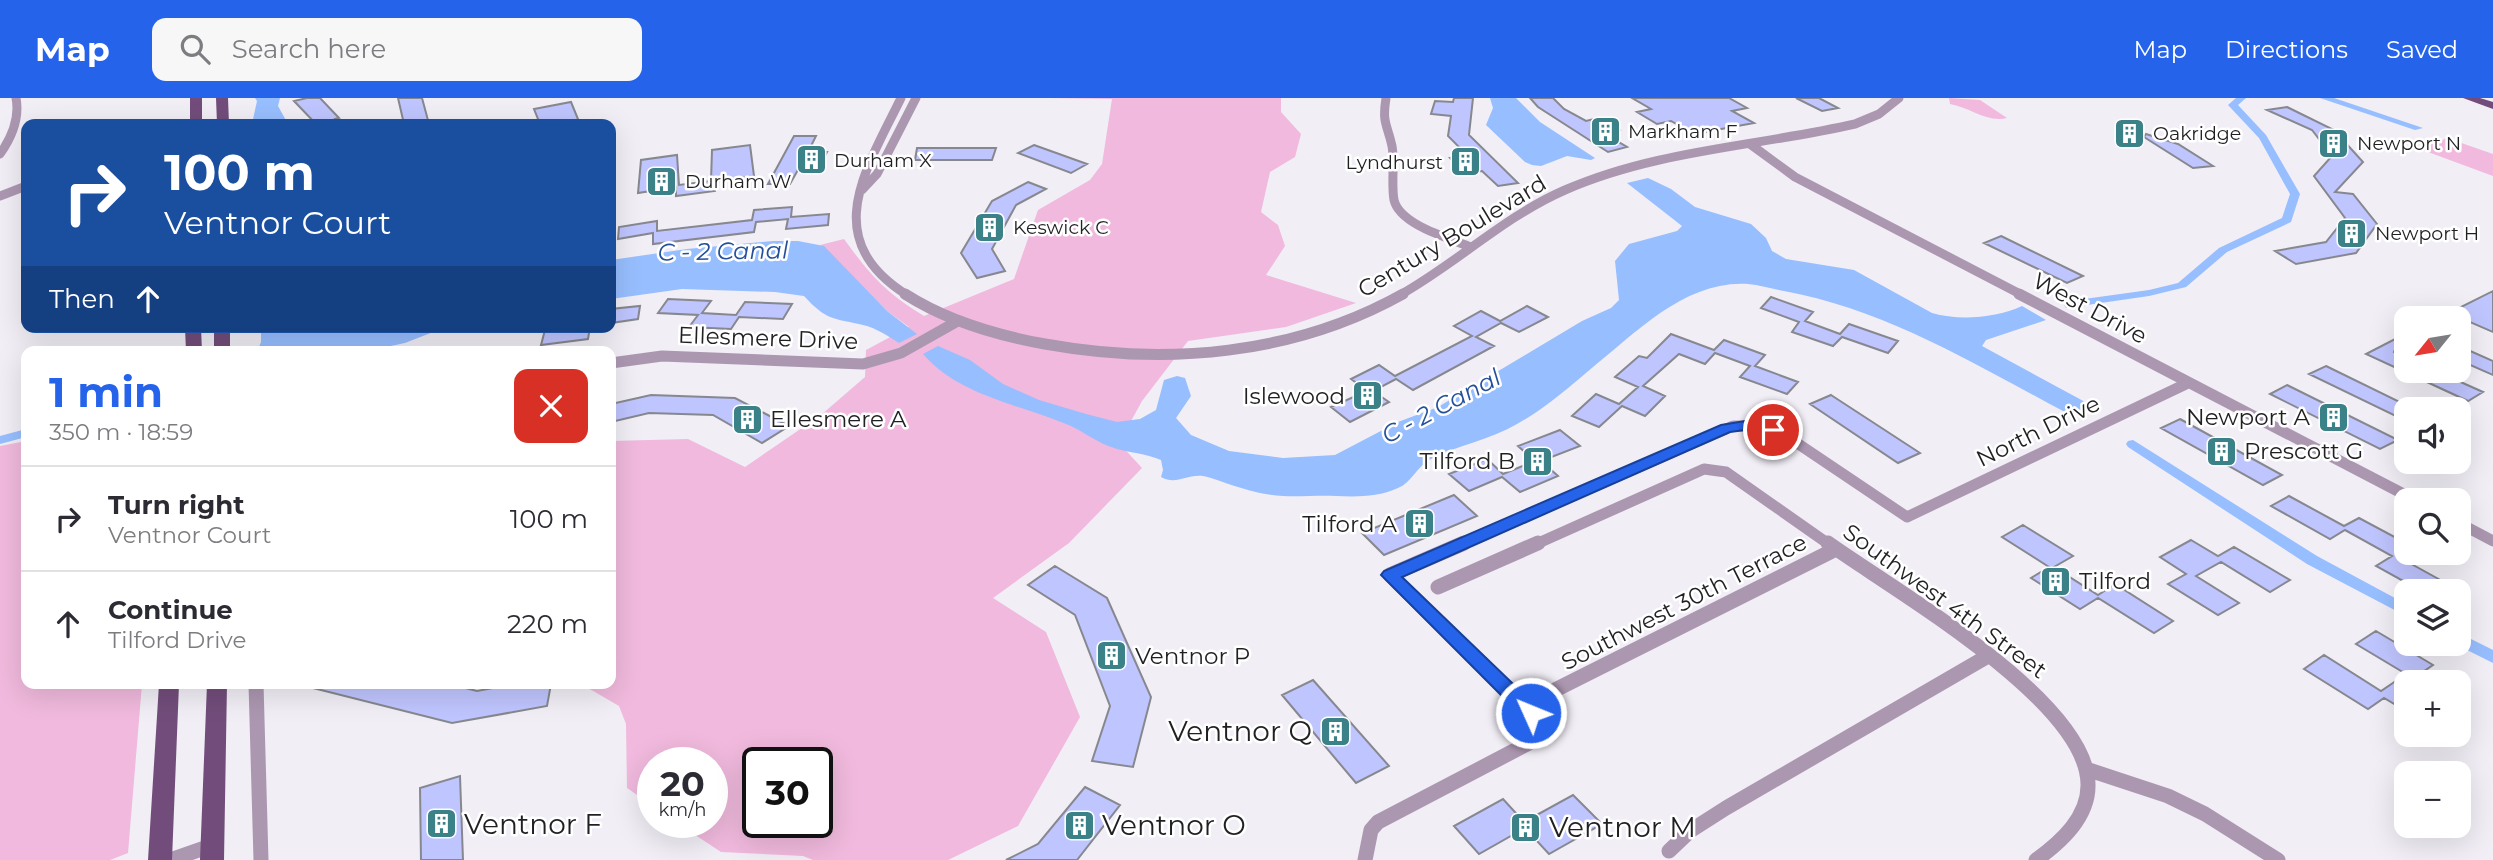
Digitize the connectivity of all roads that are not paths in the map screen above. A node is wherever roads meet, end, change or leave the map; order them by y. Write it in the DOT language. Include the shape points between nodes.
graph roads {
  1 [pos="16,98"];
  2 [pos="196,98"];
  3 [pos="222,98"];
  4 [pos="901,98"];
  5 [pos="916,98"];
  6 [pos="1386,98"];
  7 [pos="1899,98"];
  8 [pos="2469,98"];
  9 [pos="2487,98"];
  10 [pos="2493,100"];
  11 [pos="2493,106"];
  12 [pos="196,119"];
  13 [pos="223,119"];
  14 [pos="1750,144"];
  15 [pos="0,154"];
  16 [pos="21,181"];
  17 [pos="21,188"];
  18 [pos="0,189"];
  19 [pos="861,191"];
  20 [pos="0,196"];
  21 [pos="1471,247"];
  22 [pos="957,322"];
  23 [pos="616,362"];
  24 [pos="2188,383"];
  25 [pos="1726,428"];
  26 [pos="2394,489"];
  27 [pos="1907,517"];
  28 [pos="2471,529"];
  29 [pos="2493,541"];
  30 [pos="1836,549"];
  31 [pos="1438,587"];
  32 [pos="1988,656"];
  33 [pos="169,689"];
  34 [pos="217,689"];
  35 [pos="256,689"];
  36 [pos="1551,692"];
  37 [pos="2086,769"];
  38 [pos="1668,851"];
  39 [pos="213,853"];
  40 [pos="160,860"];
  41 [pos="170,860"];
  42 [pos="261,860"];
  43 [pos="1364,860"];
  44 [pos="2036,860"];
  45 [pos="2278,860"];
  1 -- 15 [label="street" via="9,142"];
  2 -- 12 [label="main road"];
  3 -- 13 [label="main road"];
  4 -- 19 [label="street, Century Boulevard" via="863,174"];
  5 -- 19 [label="street" via="877,174"];
  6 -- 21 [label="street" via="1383,119 1391,146 1397,208 1414,224"];
  7 -- 14 [label="street, Century Boulevard" via="1880,114 1855,124"];
  8 -- 11 [label="main road"];
  9 -- 10 [label="main road"];
  14 -- 21 [label="street, Century Boulevard" via="1653,160 1584,181 1522,213"];
  14 -- 24 [label="street, West Drive" via="1804,182"];
  16 -- 18 [label="street"];
  17 -- 20 [label="street"];
  19 -- 22 [label="street, Century Boulevard" via="855,218 859,241 869,258 900,291"];
  21 -- 22 [label="street, Century Boulevard" via="1384,305 1311,332 1261,344 1149,355 1069,349"];
  22 -- 23 [label="street, Ellesmere Drive" via="901,353 863,364 662,356"];
  24 -- 26 [label="street, West Drive"];
  24 -- 27 [label="street, North Drive"];
  25 -- 27 [label="street" via="1760,426 1788,437"];
  25 -- 43 [label="street" via="1390,575 1550,732 1378,822 1371,830"];
  28 -- 29 [label="street"];
  30 -- 31 [label="street, Southwest 4th Street" via="1732,475 1715,468 1701,470"];
  30 -- 32 [label="street, Southwest 4th Street"];
  30 -- 36 [label="street, Southwest 30th Terrace"];
  32 -- 37 [label="street, Southwest 4th Street" via="2044,703"];
  32 -- 38 [label="street" via="1726,808"];
  33 -- 40 [label="main road"];
  34 -- 39 [label="main road"];
  35 -- 42 [label="street"];
  37 -- 44 [label="street" via="2084,804 2075,827"];
  37 -- 45 [label="street" via="2168,796 2206,814"];
  39 -- 41 [label="street"];
}
